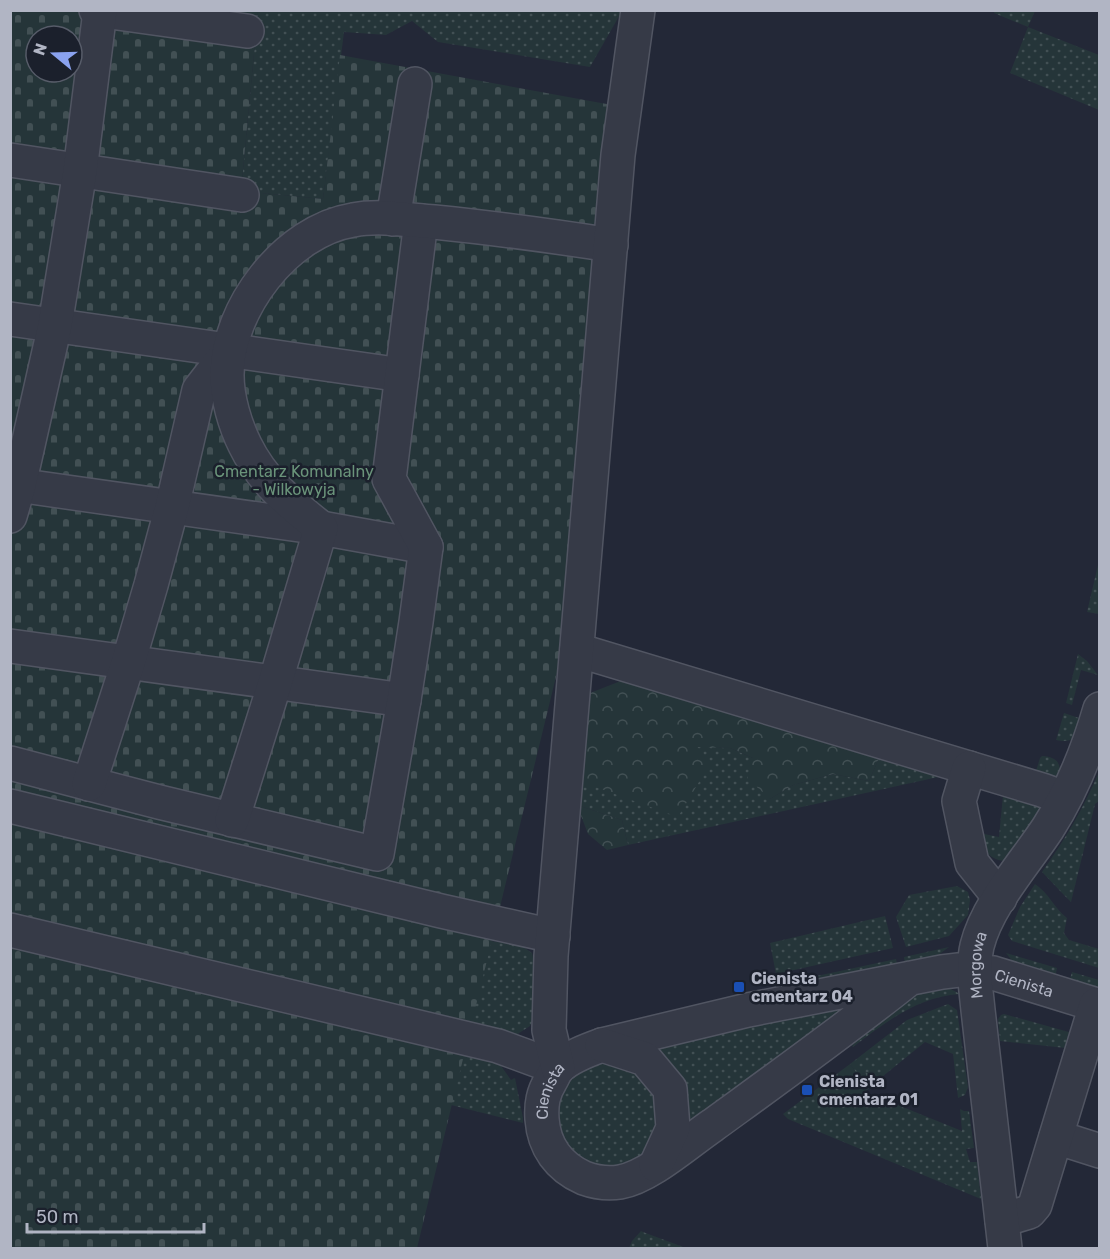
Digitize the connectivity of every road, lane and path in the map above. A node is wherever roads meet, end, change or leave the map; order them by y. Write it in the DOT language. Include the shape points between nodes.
graph roads {
  1 [pos="96,10"];
  2 [pos="638,10"];
  3 [pos="100,11"];
  4 [pos="247,31"];
  5 [pos="415,84"];
  6 [pos="10,160"];
  7 [pos="80,171"];
  8 [pos="242,195"];
  9 [pos="407,220"];
  10 [pos="611,245"];
  11 [pos="10,319"];
  12 [pos="56,325"];
  13 [pos="230,350"];
  14 [pos="402,375"];
  15 [pos="15,484"];
  16 [pos="172,507"];
  17 [pos="10,516"];
  18 [pos="321,528"];
  19 [pos="426,547"];
  20 [pos="10,646"];
  21 [pos="576,650"];
  22 [pos="128,663"];
  23 [pos="275,683"];
  24 [pos="404,700"];
  25 [pos="1100,709"];
  26 [pos="10,763"];
  27 [pos="969,768"];
  28 [pos="89,784"];
  29 [pos="1064,798"];
  30 [pos="10,806"];
  31 [pos="232,820"];
  32 [pos="1000,898"];
  33 [pos="10,930"];
  34 [pos="552,936"];
  35 [pos="974,971"];
  36 [pos="910,978"];
  37 [pos="1098,1005"];
  38 [pos="602,1045"];
  39 [pos="558,1068"];
  40 [pos="1056,1137"];
  41 [pos="1100,1151"];
  42 [pos="656,1166"];
  43 [pos="1004,1234"];
  1 -- 3 [label="street"];
  2 -- 10 [label="street" via="618,155"];
  3 -- 4 [label="street"];
  3 -- 7 [label="street"];
  5 -- 9 [label="street"];
  6 -- 7 [label="street"];
  7 -- 8 [label="street"];
  7 -- 12 [label="street"];
  9 -- 10 [label="street"];
  9 -- 13 [label="street" via="361,219 337,224 303,241 257,285"];
  9 -- 14 [label="street"];
  10 -- 21 [label="street"];
  11 -- 12 [label="street"];
  12 -- 13 [label="street"];
  12 -- 15 [label="street"];
  13 -- 14 [label="street"];
  13 -- 16 [label="street" via="199,390"];
  13 -- 18 [label="street" via="229,398 244,444 268,481"];
  14 -- 19 [label="street" via="389,479"];
  15 -- 16 [label="street"];
  15 -- 17 [label="street"];
  16 -- 18 [label="street"];
  16 -- 22 [label="street"];
  18 -- 19 [label="street"];
  18 -- 23 [label="street"];
  19 -- 24 [label="street"];
  20 -- 22 [label="street"];
  21 -- 27 [label="street"];
  21 -- 34 [label="street"];
  22 -- 23 [label="street"];
  22 -- 28 [label="street"];
  23 -- 24 [label="street"];
  23 -- 31 [label="street"];
  24 -- 31 [label="street" via="377,854"];
  25 -- 29 [label="street, Morgowa"];
  26 -- 28 [label="street"];
  27 -- 29 [label="street"];
  27 -- 32 [label="street" via="959,801 972,862"];
  28 -- 31 [label="street"];
  29 -- 32 [label="street, Morgowa"];
  30 -- 34 [label="street"];
  32 -- 35 [label="street, Morgowa" via="977,943"];
  33 -- 39 [label="street" via="498,1046"];
  34 -- 39 [label="street" via="549,1030"];
  35 -- 36 [label="street, Cienista"];
  35 -- 37 [label="street, Cienista" via="1012,978"];
  35 -- 43 [label="street, Morgowa"];
  36 -- 38 [label="street, Cienista" via="748,1010"];
  36 -- 42 [label="street, Cienista"];
  37 -- 40 [label="street"];
  38 -- 39 [label="street, Cienista"];
  38 -- 42 [label="street" via="645,1059 670,1089 674,1128"];
  39 -- 42 [label="street, Cienista" via="541,1104 546,1141 559,1162 579,1175 604,1183 632,1179"];
  40 -- 41 [label="street"];
  40 -- 43 [label="street" via="1035,1205"];
}
